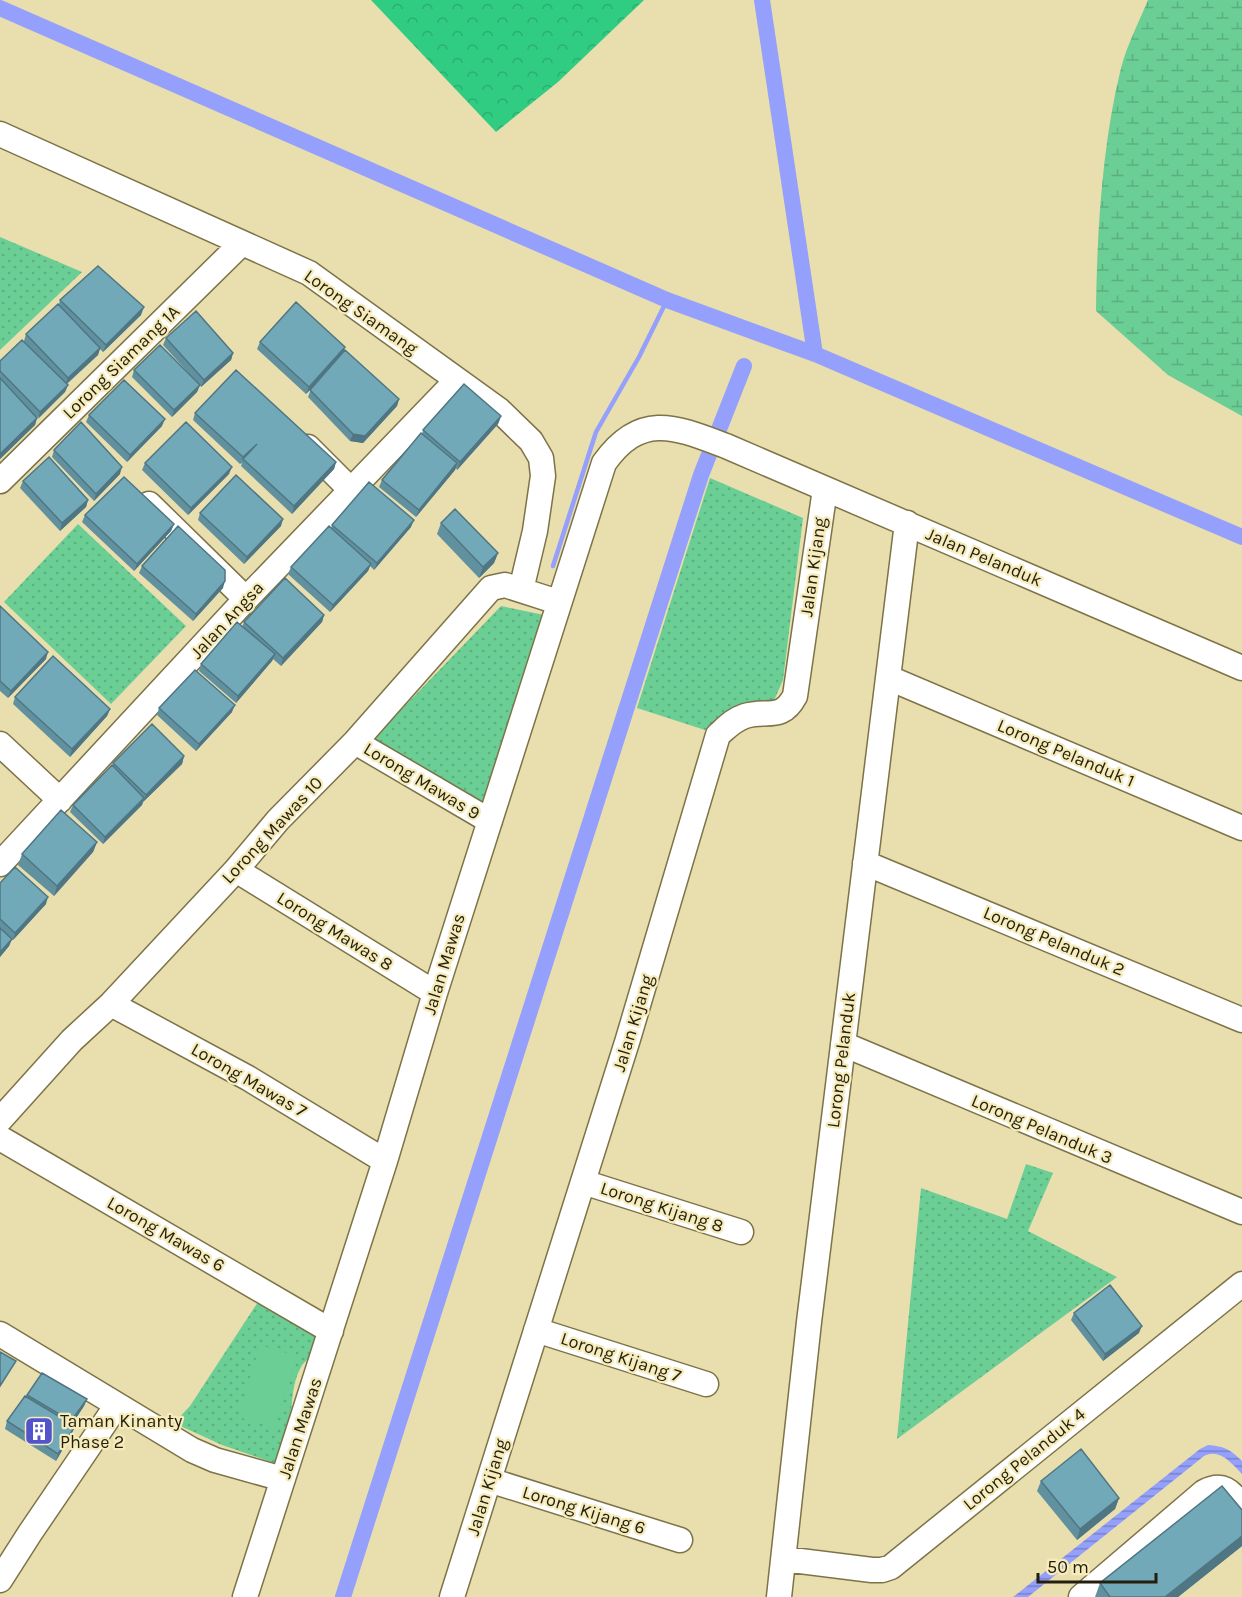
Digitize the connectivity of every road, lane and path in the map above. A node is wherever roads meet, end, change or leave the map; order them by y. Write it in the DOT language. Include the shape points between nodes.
graph roads {
  1 [pos="0,134"];
  2 [pos="242,243"];
  3 [pos="457,380"];
  4 [pos="291,431"];
  5 [pos="726,446"];
  6 [pos="0,481"];
  7 [pos="134,489"];
  8 [pos="825,489"];
  9 [pos="351,490"];
  10 [pos="907,524"];
  11 [pos="521,590"];
  12 [pos="246,599"];
  13 [pos="558,602"];
  14 [pos="1242,668"];
  15 [pos="889,678"];
  16 [pos="355,742"];
  17 [pos="0,744"];
  18 [pos="60,800"];
  19 [pos="490,821"];
  20 [pos="1242,828"];
  21 [pos="865,863"];
  22 [pos="0,864"];
  23 [pos="236,870"];
  24 [pos="435,993"];
  25 [pos="111,1004"];
  26 [pos="1242,1020"];
  27 [pos="843,1044"];
  28 [pos="0,1120"];
  29 [pos="0,1138"];
  30 [pos="385,1161"];
  31 [pos="583,1182"];
  32 [pos="1242,1212"];
  33 [pos="741,1232"];
  34 [pos="1242,1284"];
  35 [pos="537,1330"];
  36 [pos="331,1331"];
  37 [pos="0,1334"];
  38 [pos="706,1384"];
  39 [pos="117,1405"];
  40 [pos="284,1479"];
  41 [pos="489,1480"];
  42 [pos="1242,1506"];
  43 [pos="680,1540"];
  44 [pos="784,1559"];
  45 [pos="0,1580"];
  46 [pos="245,1597"];
  47 [pos="452,1597"];
  48 [pos="779,1597"];
  49 [pos="1081,1597"];
  1 -- 2 [label="street, Lorong Siamang"];
  2 -- 3 [label="street, Lorong Siamang" via="309,273"];
  2 -- 6 [label="street, Lorong Siamang 1A"];
  3 -- 9 [label="street, Jalan Angsa"];
  3 -- 11 [label="street, Lorong Siamang" via="511,421 541,458 543,476 537,520"];
  4 -- 9 [label="street"];
  5 -- 8 [label="street, Jalan Pelanduk"];
  5 -- 13 [label="street, Jalan Mawas" via="680,428 634,434 624,441 604,463"];
  7 -- 12 [label="street"];
  8 -- 10 [label="street, Jalan Pelanduk"];
  8 -- 31 [label="street, Jalan Kijang" via="795,696 785,710 733,720 718,735"];
  9 -- 12 [label="street, Jalan Angsa"];
  10 -- 14 [label="street, Jalan Pelanduk"];
  10 -- 15 [label="street, Lorong Pelanduk"];
  11 -- 13 [label="street, Lorong Mawas 10"];
  11 -- 16 [label="street, Lorong Mawas 10" via="505,585 491,588"];
  12 -- 18 [label="street, Jalan Angsa"];
  13 -- 19 [label="street, Jalan Mawas"];
  15 -- 20 [label="street, Lorong Pelanduk 1"];
  15 -- 21 [label="street, Lorong Pelanduk"];
  16 -- 19 [label="street, Lorong Mawas 9"];
  16 -- 23 [label="street, Lorong Mawas 10" via="278,820"];
  17 -- 18 [label="street"];
  18 -- 22 [label="street, Jalan Angsa"];
  19 -- 24 [label="street, Jalan Mawas"];
  21 -- 26 [label="street, Lorong Pelanduk 2"];
  21 -- 27 [label="street, Lorong Pelanduk"];
  23 -- 24 [label="street, Lorong Mawas 8"];
  23 -- 25 [label="street, Lorong Mawas 10"];
  24 -- 30 [label="street, Jalan Mawas"];
  25 -- 28 [label="street, Lorong Mawas 10" via="72,1040"];
  25 -- 30 [label="street, Lorong Mawas 7" via="248,1078"];
  27 -- 32 [label="street, Lorong Pelanduk 3"];
  27 -- 44 [label="street, Lorong Pelanduk"];
  29 -- 36 [label="street, Lorong Mawas 6"];
  30 -- 36 [label="street, Jalan Mawas"];
  31 -- 33 [label="street, Lorong Kijang 8"];
  31 -- 35 [label="street, Jalan Kijang"];
  34 -- 44 [label="street, Lorong Pelanduk 4" via="891,1567 872,1570"];
  35 -- 38 [label="street, Lorong Kijang 7"];
  35 -- 41 [label="street, Jalan Kijang"];
  36 -- 40 [label="street, Jalan Mawas"];
  37 -- 39 [label="street"];
  39 -- 40 [label="street" via="192,1450"];
  39 -- 45 [label="street"];
  40 -- 46 [label="street, Jalan Mawas"];
  41 -- 43 [label="street, Lorong Kijang 6"];
  41 -- 47 [label="street, Jalan Kijang"];
  42 -- 49 [label="street" via="1222,1488 1204,1492"];
  44 -- 48 [label="street, Lorong Pelanduk"];
}
